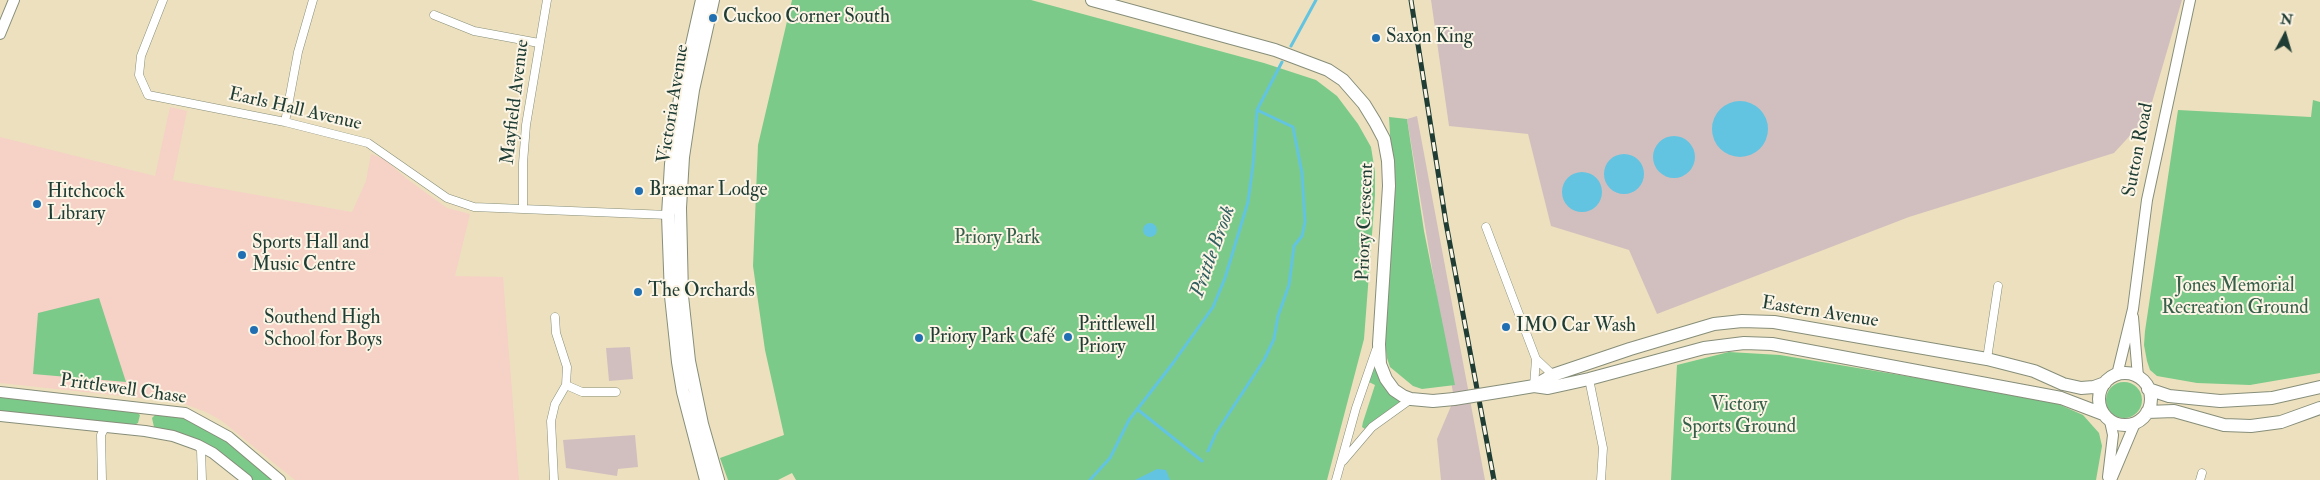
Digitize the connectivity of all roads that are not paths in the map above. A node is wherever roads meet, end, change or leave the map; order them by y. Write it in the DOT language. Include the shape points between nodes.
graph roads {
  1 [pos="14,0"];
  2 [pos="163,0"];
  3 [pos="313,0"];
  4 [pos="546,0"];
  5 [pos="702,0"];
  6 [pos="713,0"];
  7 [pos="1092,0"];
  8 [pos="2190,0"];
  9 [pos="434,15"];
  10 [pos="0,34"];
  11 [pos="539,43"];
  12 [pos="285,122"];
  13 [pos="523,208"];
  14 [pos="668,214"];
  15 [pos="1486,226"];
  16 [pos="1998,286"];
  17 [pos="2133,309"];
  18 [pos="555,317"];
  19 [pos="1379,344"];
  20 [pos="1536,359"];
  21 [pos="1987,359"];
  22 [pos="2117,374"];
  23 [pos="1553,375"];
  24 [pos="2138,377"];
  25 [pos="1590,379"];
  26 [pos="2104,383"];
  27 [pos="566,384"];
  28 [pos="1534,386"];
  29 [pos="2320,387"];
  30 [pos="2148,389"];
  31 [pos="0,392"];
  32 [pos="616,392"];
  33 [pos="1411,399"];
  34 [pos="1454,399"];
  35 [pos="2320,408"];
  36 [pos="2147,412"];
  37 [pos="0,416"];
  38 [pos="2107,417"];
  39 [pos="2135,423"];
  40 [pos="105,427"];
  41 [pos="198,445"];
  42 [pos="1341,464"];
  43 [pos="102,480"];
  44 [pos="202,480"];
  45 [pos="247,480"];
  46 [pos="280,480"];
  47 [pos="554,480"];
  48 [pos="706,480"];
  49 [pos="718,480"];
  50 [pos="1336,480"];
  51 [pos="1601,480"];
  52 [pos="2109,480"];
  1 -- 10 [label="street"];
  2 -- 12 [label="street, Earls Hall Avenue" via="140,56 139,75 148,94"];
  3 -- 12 [label="street" via="298,52"];
  4 -- 11 [label="street, Mayfield Avenue"];
  5 -- 14 [label="main road, Victoria Avenue" via="678,114"];
  6 -- 49 [label="main road, Victoria Avenue" via="698,61 688,123 680,208 680,248 689,361"];
  7 -- 19 [label="main road, Priory Crescent" via="1230,36 1306,60 1343,80 1364,104 1384,139 1388,161"];
  8 -- 17 [label="street, Sutton Road" via="2147,200"];
  9 -- 11 [label="street" via="474,31"];
  11 -- 13 [label="street, Mayfield Avenue" via="523,163"];
  12 -- 13 [label="street, Earls Hall Avenue" via="368,143 447,198 474,207"];
  13 -- 14 [label="street, Earls Hall Avenue"];
  14 -- 48 [label="main road, Victoria Avenue" via="671,296 678,362"];
  15 -- 20 [label="street"];
  16 -- 21 [label="street"];
  17 -- 22 [label="street, Sutton Road"];
  17 -- 24 [label="street, Sutton Road"];
  18 -- 27 [label="street" via="556,333 567,367"];
  19 -- 33 [label="main road, Priory Crescent" via="1380,364 1386,379 1394,390"];
  19 -- 42 [label="street, Priory Crescent" via="1356,408"];
  20 -- 23 [label="street"];
  20 -- 28 [label="street"];
  21 -- 23 [label="main road, Eastern Avenue" via="1774,322 1742,321 1714,324"];
  21 -- 26 [label="main road, Eastern Avenue" via="2081,388 2094,388"];
  22 -- 24 [label="main road"];
  22 -- 26 [label="main road, Eastern Avenue"];
  23 -- 28 [label="main road, Eastern Avenue"];
  24 -- 30 [label="main road"];
  25 -- 28 [label="main road, Eastern Avenue" via="1548,388"];
  25 -- 38 [label="main road, Eastern Avenue" via="1704,348 1744,343 1772,344 2061,398"];
  25 -- 51 [label="street" via="1603,448"];
  26 -- 38 [label="main road" via="2099,398"];
  27 -- 32 [label="street" via="582,392"];
  27 -- 47 [label="street" via="555,404 551,421"];
  28 -- 34 [label="main road, Eastern Avenue, bridge"];
  29 -- 30 [label="main road" via="2272,398 2220,401 2169,396"];
  30 -- 36 [label="main road"];
  31 -- 46 [label="street, Prittlewell Chase" via="185,413 229,437"];
  33 -- 34 [label="main road, Priory Crescent"];
  33 -- 42 [label="street, Priory Crescent" via="1372,427"];
  35 -- 36 [label="main road" via="2281,422 2251,426 2224,425 2174,411"];
  36 -- 39 [label="main road"];
  37 -- 40 [label="street, Prittlewell Chase"];
  38 -- 39 [label="main road, Eastern Avenue" via="2118,424"];
  38 -- 52 [label="street" via="2113,436"];
  39 -- 52 [label="street"];
  40 -- 41 [label="street, Prittlewell Chase" via="160,433"];
  40 -- 43 [label="street" via="101,435"];
  41 -- 44 [label="street"];
  41 -- 45 [label="street, Prittlewell Chase"];
  42 -- 50 [label="street, Priory Crescent"];
}
